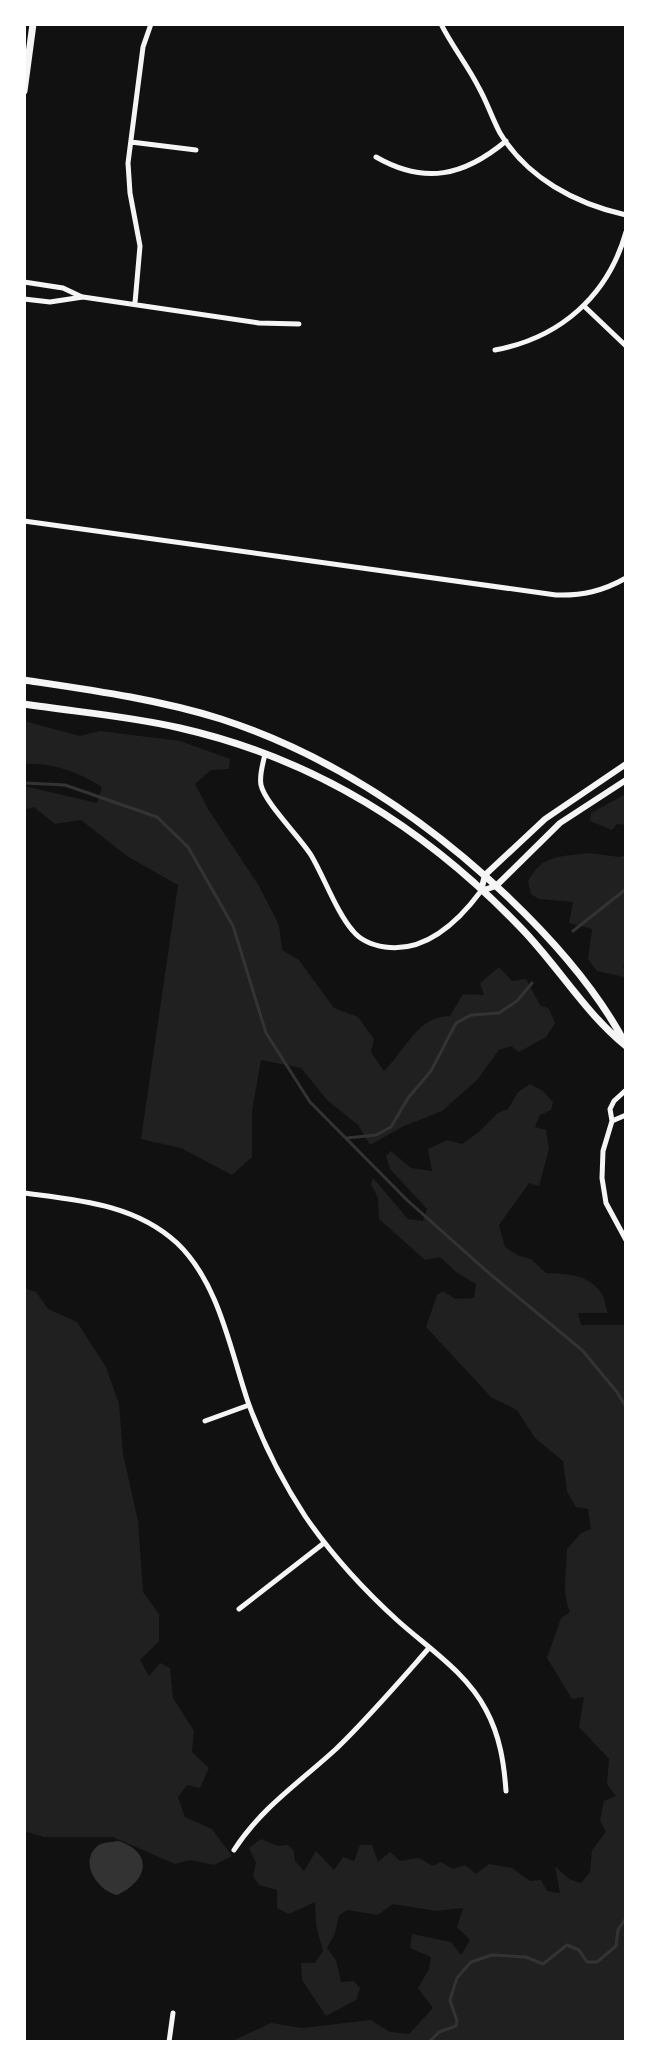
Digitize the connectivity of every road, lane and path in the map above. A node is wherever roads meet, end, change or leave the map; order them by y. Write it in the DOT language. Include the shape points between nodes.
graph roads {
  1 [pos="33,24"];
  2 [pos="151,24"];
  3 [pos="441,24"];
  4 [pos="24,91"];
  5 [pos="506,141"];
  6 [pos="131,142"];
  7 [pos="196,150"];
  8 [pos="376,157"];
  9 [pos="626,215"];
  10 [pos="626,232"];
  11 [pos="24,282"];
  12 [pos="83,297"];
  13 [pos="24,299"];
  14 [pos="135,303"];
  15 [pos="585,307"];
  16 [pos="299,324"];
  17 [pos="626,346"];
  18 [pos="495,350"];
  19 [pos="24,521"];
  20 [pos="626,578"];
  21 [pos="24,680"];
  22 [pos="24,704"];
  23 [pos="265,753"];
  24 [pos="626,764"];
  25 [pos="626,780"];
  26 [pos="485,875"];
  27 [pos="496,886"];
  28 [pos="481,891"];
  29 [pos="626,1046"];
  30 [pos="626,1090"];
  31 [pos="626,1115"];
  32 [pos="612,1121"];
  33 [pos="24,1193"];
  34 [pos="626,1240"];
  35 [pos="249,1405"];
  36 [pos="205,1421"];
  37 [pos="324,1543"];
  38 [pos="239,1609"];
  39 [pos="429,1648"];
  40 [pos="506,1791"];
  41 [pos="234,1850"];
  42 [pos="173,2013"];
  43 [pos="169,2042"];
  1 -- 4 [label="main road"];
  2 -- 6 [label="street" via="143,47"];
  3 -- 5 [label="street"];
  5 -- 8 [label="street" via="452,172 409,172"];
  5 -- 9 [label="street" via="554,187 584,203"];
  6 -- 7 [label="street"];
  6 -- 14 [label="street" via="128,177 140,246"];
  10 -- 15 [label="street" via="611,272"];
  11 -- 12 [label="street"];
  12 -- 13 [label="street"];
  12 -- 14 [label="street"];
  14 -- 16 [label="street" via="259,323"];
  15 -- 17 [label="street"];
  15 -- 18 [label="street" via="529,342"];
  19 -- 20 [label="street" via="556,595 599,591"];
  21 -- 26 [label="main road" via="148,699 262,734 384,796"];
  22 -- 23 [label="main road" via="178,727"];
  23 -- 28 [label="main road" via="384,812 438,850"];
  23 -- 28 [label="street" via="261,777 267,799 303,843 362,940 380,947 413,947 446,929"];
  24 -- 26 [label="street" via="545,819"];
  25 -- 27 [label="street" via="560,823"];
  26 -- 27 [label="main road"];
  26 -- 28 [label="street"];
  27 -- 28 [label="street"];
  27 -- 29 [label="main road" via="572,964"];
  28 -- 29 [label="main road" via="522,929 604,1029"];
  30 -- 32 [label="street" via="610,1109"];
  31 -- 32 [label="street"];
  32 -- 34 [label="street" via="602,1178 606,1203"];
  33 -- 35 [label="street" via="135,1215 178,1245 219,1311"];
  35 -- 36 [label="street"];
  35 -- 37 [label="street" via="288,1487"];
  37 -- 38 [label="street"];
  37 -- 39 [label="street"];
  39 -- 40 [label="street" via="471,1687 486,1709 498,1735"];
  39 -- 41 [label="street" via="336,1749 269,1806"];
  42 -- 43 [label="street"];
}
